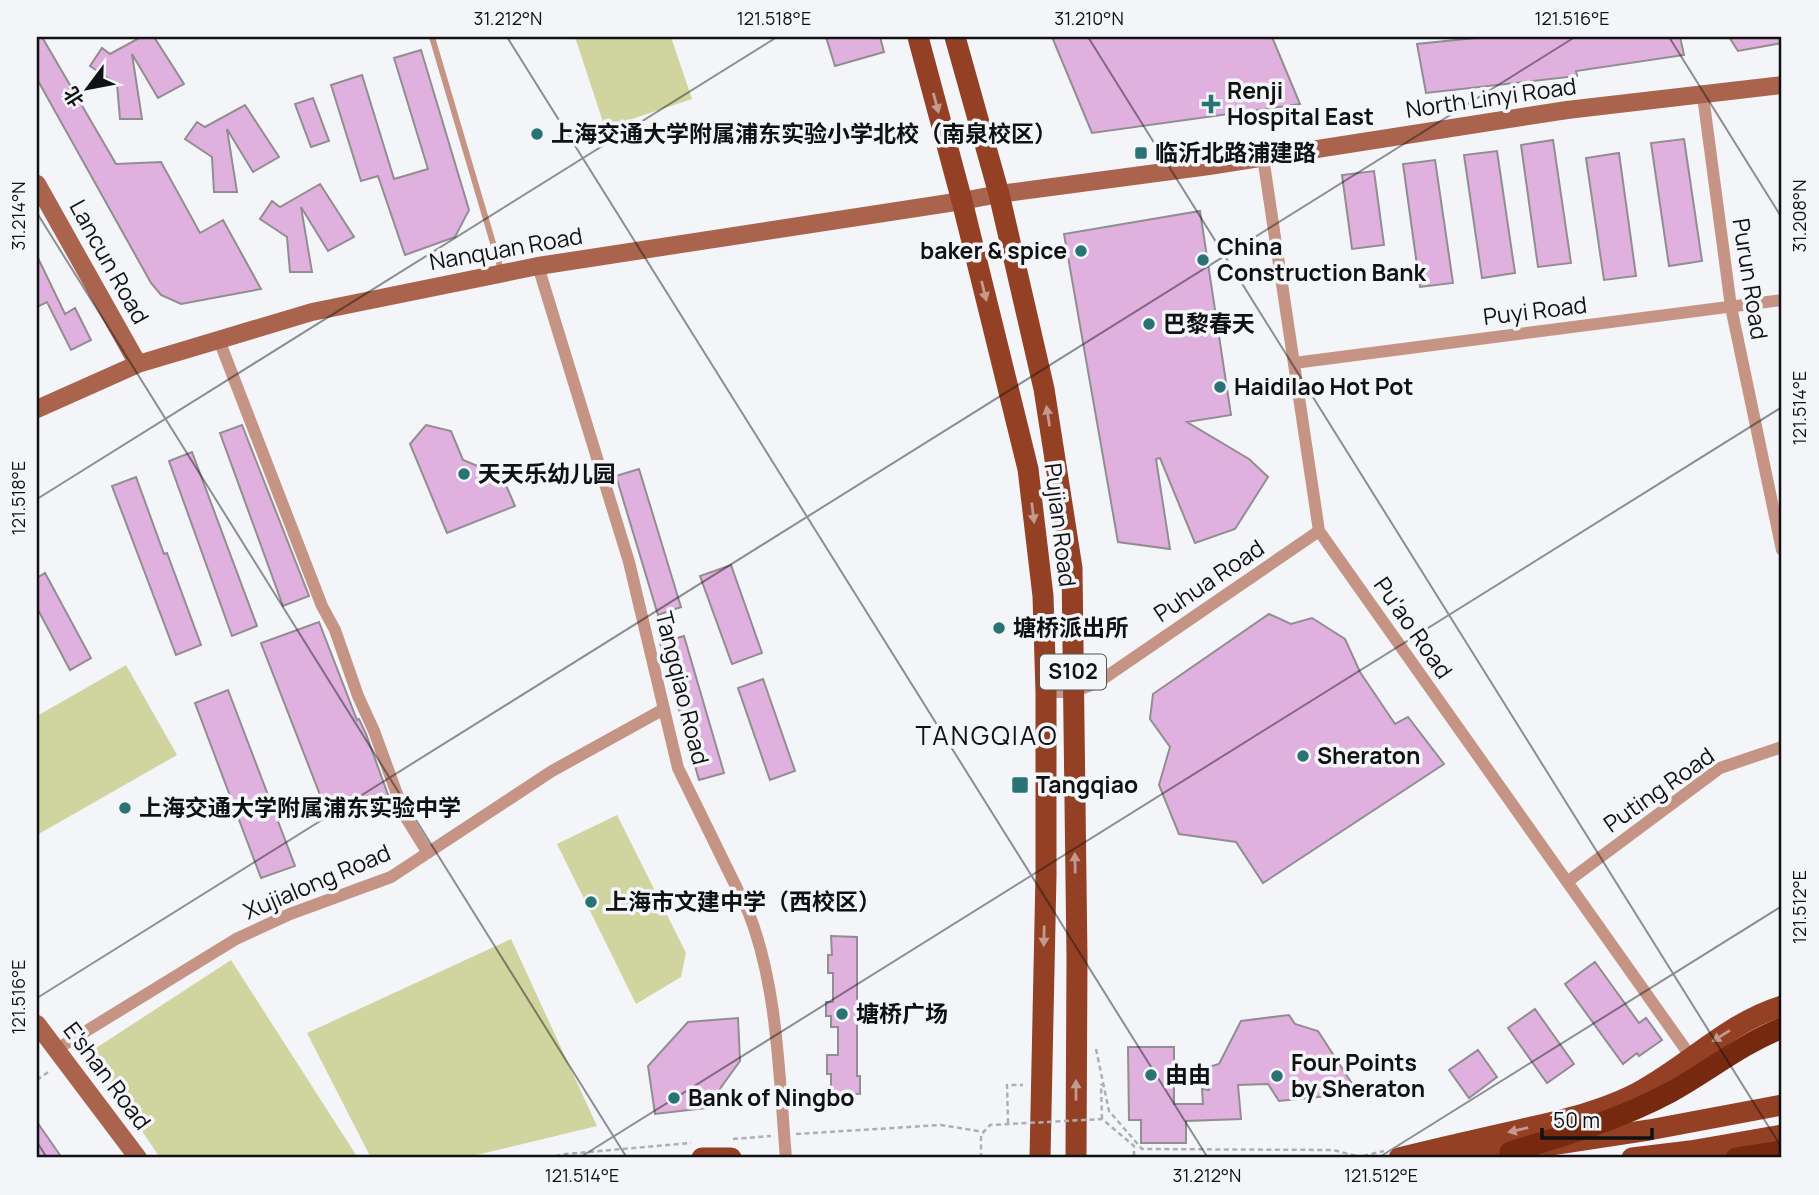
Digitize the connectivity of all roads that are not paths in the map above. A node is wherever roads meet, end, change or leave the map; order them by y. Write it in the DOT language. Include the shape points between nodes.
graph roads {
  1 [pos="432,37"];
  2 [pos="918,37"];
  3 [pos="956,37"];
  4 [pos="1782,85"];
  5 [pos="1703,96"];
  6 [pos="1263,157"];
  7 [pos="37,184"];
  8 [pos="999,194"];
  9 [pos="962,201"];
  10 [pos="538,266"];
  11 [pos="502,272"];
  12 [pos="1782,300"];
  13 [pos="1731,307"];
  14 [pos="219,340"];
  15 [pos="1294,363"];
  16 [pos="138,364"];
  17 [pos="37,409"];
  18 [pos="1319,531"];
  19 [pos="1782,550"];
  20 [pos="1046,692"];
  21 [pos="1073,692"];
  22 [pos="664,709"];
  23 [pos="1782,747"];
  24 [pos="428,853"];
  25 [pos="1567,882"];
  26 [pos="1782,1006"];
  27 [pos="37,1024"];
  28 [pos="1782,1028"];
  29 [pos="57,1049"];
  30 [pos="1691,1057"];
  31 [pos="1782,1105"];
  32 [pos="1782,1135"];
  33 [pos="730,1149"];
  34 [pos="702,1150"];
  35 [pos="1782,1151"];
  36 [pos="1510,1152"];
  37 [pos="1393,1154"];
  38 [pos="138,1158"];
  39 [pos="786,1158"];
  40 [pos="1040,1158"];
  41 [pos="1076,1158"];
  42 [pos="1466,1158"];
  43 [pos="1632,1158"];
  44 [pos="1736,1158"];
  1 -- 11 [label="lane"];
  2 -- 9 [label="main road, Pujian Road / S102, one-way"];
  3 -- 8 [label="main road, Pujian Road / S102"];
  4 -- 5 [label="street, North Linyi Road"];
  5 -- 6 [label="street, North Linyi Road" via="1567,110"];
  5 -- 13 [label="street, Purun Road"];
  6 -- 8 [label="street, North Linyi Road"];
  6 -- 15 [label="street, Pu'ao Road"];
  7 -- 16 [label="street, Lancun Road"];
  8 -- 9 [label="street, Nanquan Road"];
  21 -- 8 [label="main road, Pujian Road / S102, one-way" via="1072,568 1044,389"];
  9 -- 10 [label="street, Nanquan Road"];
  9 -- 20 [label="main road, Pujian Road / S102, one-way" via="1028,469 1043,596"];
  10 -- 11 [label="street, Nanquan Road"];
  10 -- 22 [label="street, Tangqiao Road" via="629,562"];
  11 -- 14 [label="street, Nanquan Road" via="312,312"];
  12 -- 13 [label="street, Puyi Road"];
  13 -- 15 [label="street, Puyi Road"];
  13 -- 19 [label="street, Purun Road"];
  14 -- 16 [label="street, Nanquan Road"];
  14 -- 24 [label="street" via="405,817"];
  15 -- 18 [label="street, Pu'ao Road"];
  16 -- 17 [label="street, Nanquan Road"];
  18 -- 21 [label="street, Puhua Road" via="1097,683"];
  18 -- 25 [label="street, Pu'ao Road"];
  20 -- 21 [label="street, Puhua Road"];
  20 -- 40 [label="main road, Pujian Road / S102, one-way"];
  41 -- 21 [label="main road, Pujian Road / S102, one-way"];
  22 -- 24 [label="street, Xujialong Road" via="552,771"];
  22 -- 39 [label="street, Tangqiao Road" via="682,780 758,935 774,1033"];
  23 -- 25 [label="street, Puting Road" via="1720,768"];
  24 -- 29 [label="street, Xujialong Road" via="381,881 236,939"];
  25 -- 30 [label="street, Pu'ao Road"];
  26 -- 30 [label="main road, one-way" via="1737,1026"];
  27 -- 29 [label="street, E'shan Road"];
  28 -- 36 [label="highway" via="1645,1105"];
  29 -- 38 [label="street, E'shan Road"];
  30 -- 37 [label="main road, one-way" via="1666,1077 1593,1111"];
  31 -- 36 [label="main road"];
  32 -- 43 [label="main road"];
  33 -- 34 [label="main road"];
  35 -- 44 [label="highway"];
  36 -- 42 [label="main road"];
}
